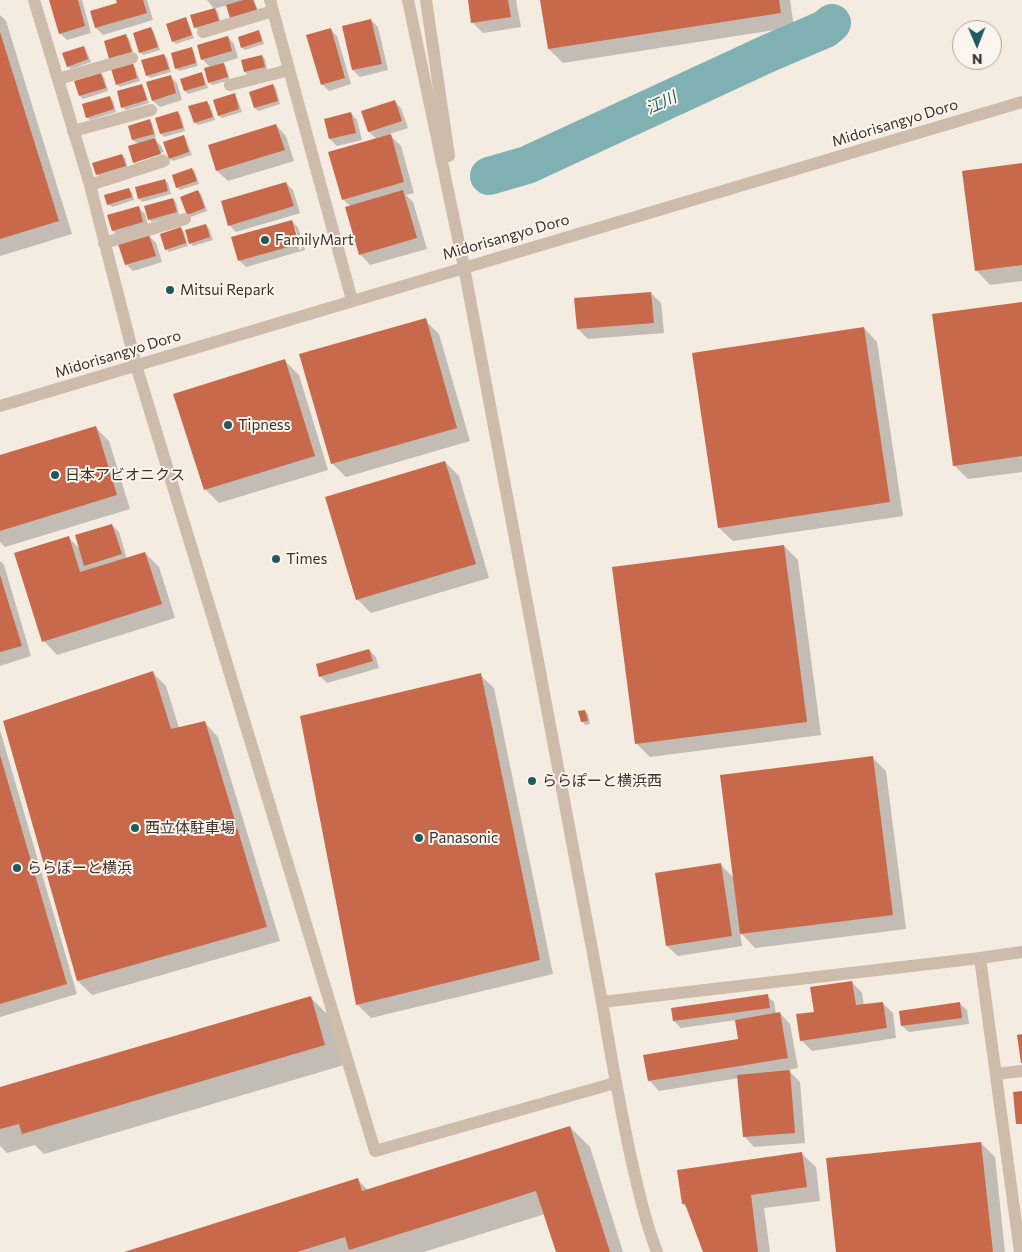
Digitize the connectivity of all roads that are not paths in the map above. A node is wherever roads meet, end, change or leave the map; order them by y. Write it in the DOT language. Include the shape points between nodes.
graph roads {
  1 [pos="34,0"];
  2 [pos="408,0"];
  3 [pos="426,0"];
  4 [pos="272,5"];
  5 [pos="203,32"];
  6 [pos="132,58"];
  7 [pos="289,70"];
  8 [pos="58,79"];
  9 [pos="230,85"];
  10 [pos="1022,102"];
  11 [pos="151,110"];
  12 [pos="73,131"];
  13 [pos="164,160"];
  14 [pos="90,185"];
  15 [pos="185,219"];
  16 [pos="104,243"];
  17 [pos="464,266"];
  18 [pos="352,300"];
  19 [pos="136,365"];
  20 [pos="0,406"];
  21 [pos="1022,952"];
  22 [pos="980,958"];
  23 [pos="602,1002"];
  24 [pos="1022,1071"];
  25 [pos="996,1074"];
  26 [pos="615,1083"];
  27 [pos="657,1252"];
  28 [pos="1020,1252"];
  1 -- 8 [label="street"];
  2 -- 17 [label="street"];
  3 -- 17 [label="street"];
  4 -- 5 [label="street"];
  4 -- 7 [label="street"];
  6 -- 8 [label="street"];
  7 -- 9 [label="street"];
  7 -- 18 [label="street"];
  8 -- 12 [label="street"];
  10 -- 17 [label="street, Midorisangyo Doro"];
  11 -- 12 [label="street"];
  12 -- 14 [label="street"];
  13 -- 14 [label="street"];
  14 -- 16 [label="street"];
  15 -- 16 [label="street"];
  16 -- 19 [label="street"];
  17 -- 18 [label="street, Midorisangyo Doro"];
  17 -- 23 [label="street"];
  18 -- 19 [label="street, Midorisangyo Doro"];
  19 -- 20 [label="street, Midorisangyo Doro"];
  19 -- 26 [label="street" via="375,1151"];
  21 -- 22 [label="street"];
  22 -- 23 [label="street"];
  22 -- 25 [label="street"];
  23 -- 26 [label="street"];
  24 -- 25 [label="street"];
  25 -- 28 [label="street"];
  26 -- 27 [label="street" via="639,1192"];
}
